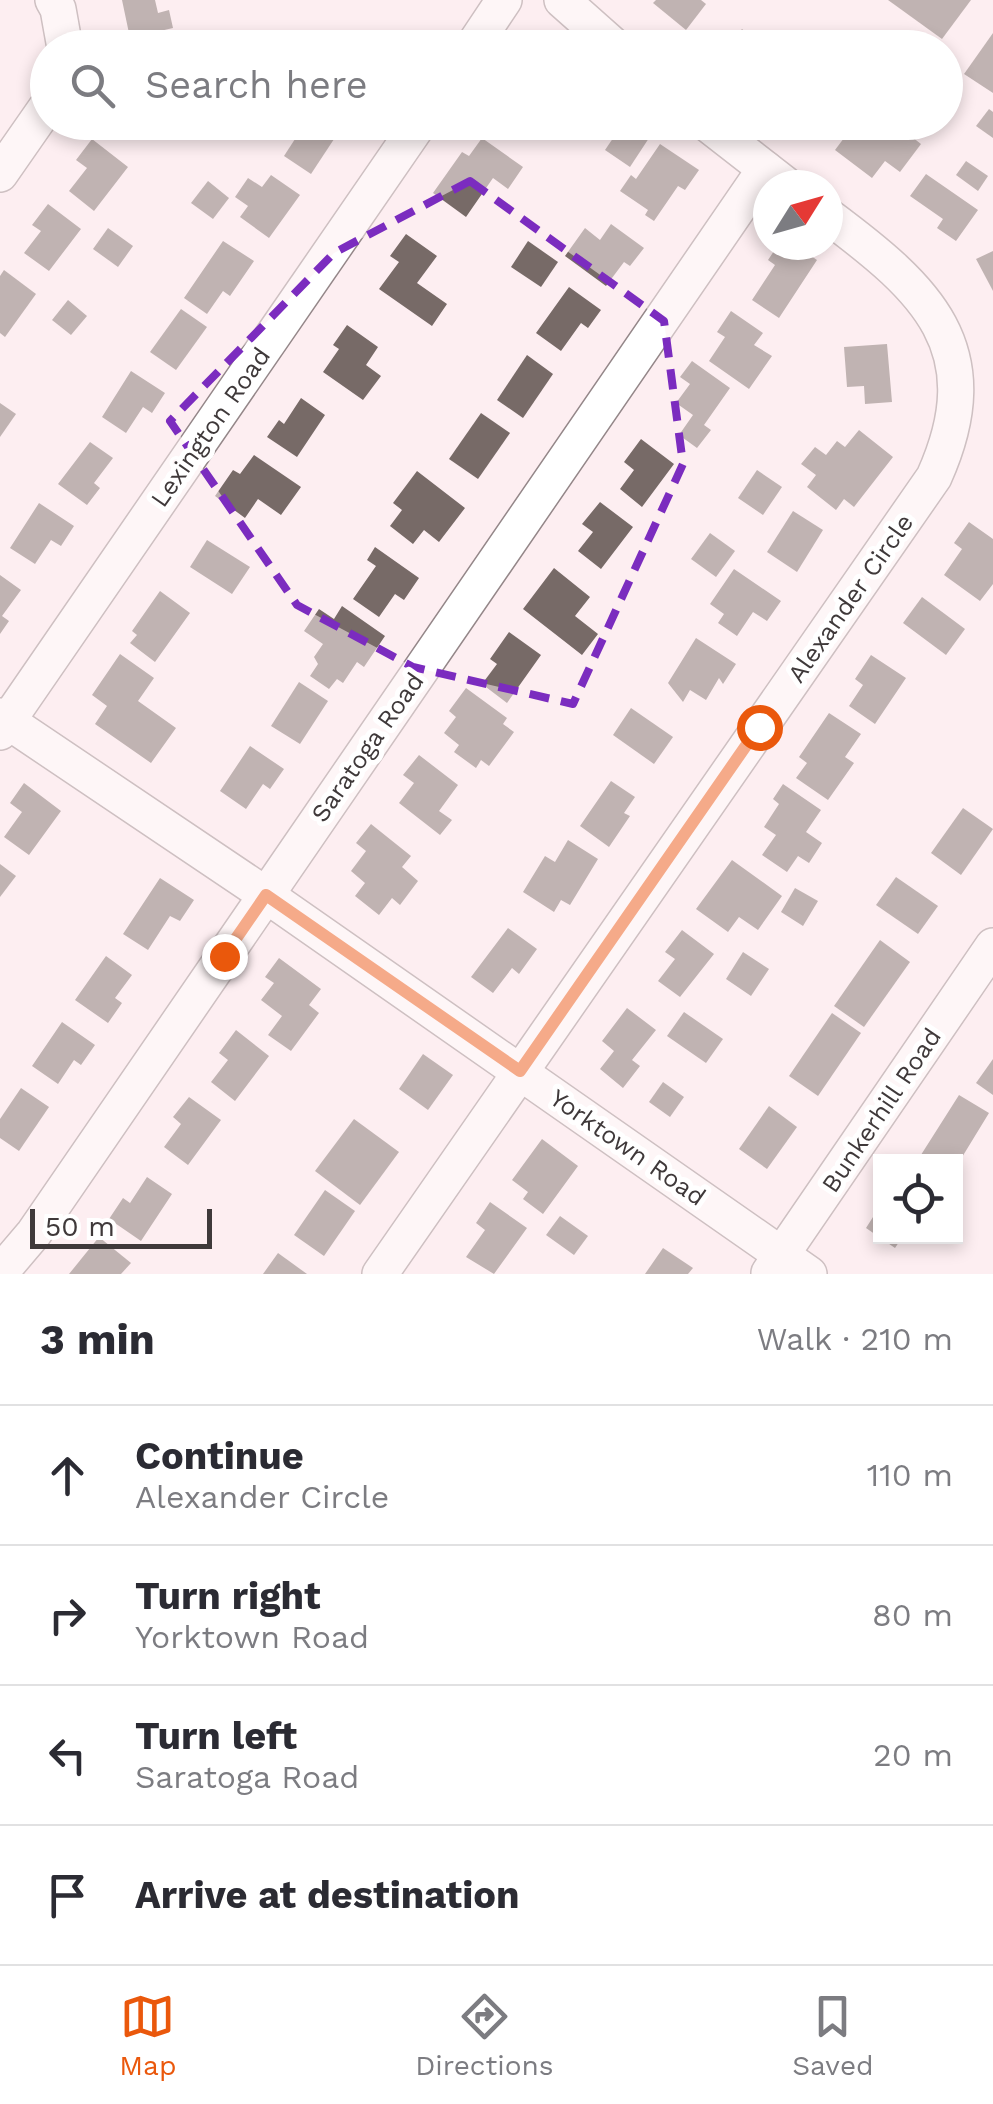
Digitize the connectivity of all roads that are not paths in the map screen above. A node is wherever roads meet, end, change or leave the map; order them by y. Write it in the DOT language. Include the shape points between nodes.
graph roads {
  1 [pos="53,0"];
  2 [pos="504,0"];
  3 [pos="562,0"];
  4 [pos="62,30"];
  5 [pos="484,30"];
  6 [pos="596,30"];
  7 [pos="30,131"];
  8 [pos="408,140"];
  9 [pos="728,140"];
  10 [pos="766,170"];
  11 [pos="0,174"];
  12 [pos="753,208"];
  13 [pos="843,227"];
  14 [pos="3,723"];
  15 [pos="266,895"];
  16 [pos="993,946"];
  17 [pos="520,1071"];
  18 [pos="787,1268"];
  19 [pos="0,1272"];
  20 [pos="380,1274"];
  1 -- 4 [label="street"];
  2 -- 5 [label="street"];
  3 -- 6 [label="street"];
  7 -- 11 [label="street"];
  8 -- 14 [label="street, Lexington Road"];
  9 -- 10 [label="street"];
  12 -- 15 [label="street, Saratoga Road"];
  13 -- 17 [label="street, Alexander Circle" via="884,257 934,313 957,383 946,448 934,477"];
  14 -- 15 [label="street, Yorktown Road"];
  15 -- 17 [label="street, Yorktown Road"];
  15 -- 19 [label="street, Saratoga Road" via="34,1234"];
  16 -- 18 [label="street, Bunkerhill Road"];
  17 -- 18 [label="street, Yorktown Road"];
  17 -- 20 [label="street, Alexander Circle"];
}
